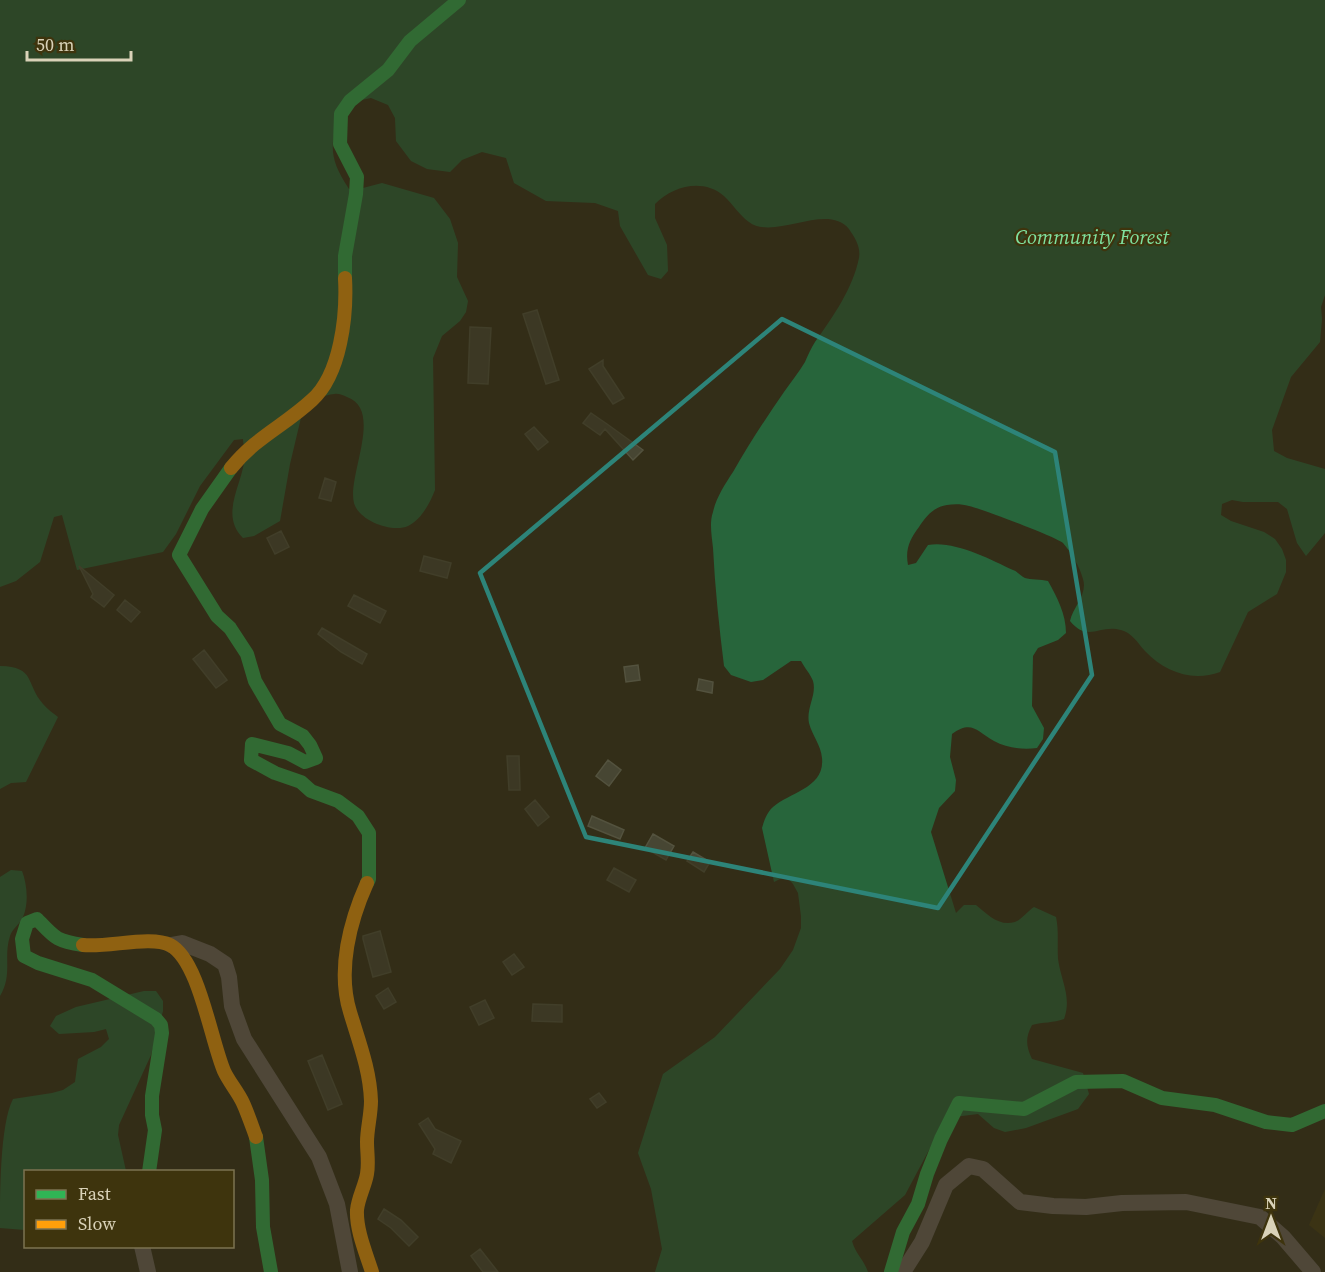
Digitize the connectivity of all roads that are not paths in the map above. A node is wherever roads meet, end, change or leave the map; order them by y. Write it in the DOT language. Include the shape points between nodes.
graph roads {
  1 [pos="459,0"];
  2 [pos="171,945"];
  3 [pos="1325,1111"];
  4 [pos="149,1170"];
  5 [pos="142,1248"];
  6 [pos="148,1272"];
  7 [pos="271,1272"];
  8 [pos="350,1272"];
  9 [pos="372,1272"];
  10 [pos="891,1272"];
  11 [pos="903,1272"];
  12 [pos="1313,1272"];
  1 -- 9 [label="street" via="410,41 388,70 350,100 341,114 340,144 357,177 357,186 344,264 346,305 334,362 318,395 257,440 231,467 198,515 179,555 247,654 255,681 280,724 297,730 316,758 305,762 267,745 252,744 251,760 338,801 358,816 369,832 369,879 348,939 345,985 370,1085 369,1157 357,1209"];
  2 -- 4 [label="street" via="154,941 72,945 62,942 37,919 26,924 22,934 24,956 32,962 82,976 112,991 161,1025 152,1096 155,1142"];
  2 -- 7 [label="street" via="188,963 225,1072 250,1120 260,1157 263,1227"];
  2 -- 8 [label="street" via="182,943 225,964 232,1006 244,1039 319,1157 337,1204"];
  3 -- 10 [label="street" via="1292,1125 1266,1122 1215,1105 1162,1098 1123,1081 1076,1082 1024,1109 959,1103 903,1232"];
  5 -- 6 [label="street"];
  11 -- 12 [label="street" via="922,1242 946,1185 969,1166 983,1169 1020,1202 1086,1207 1186,1202 1260,1217"];
}
